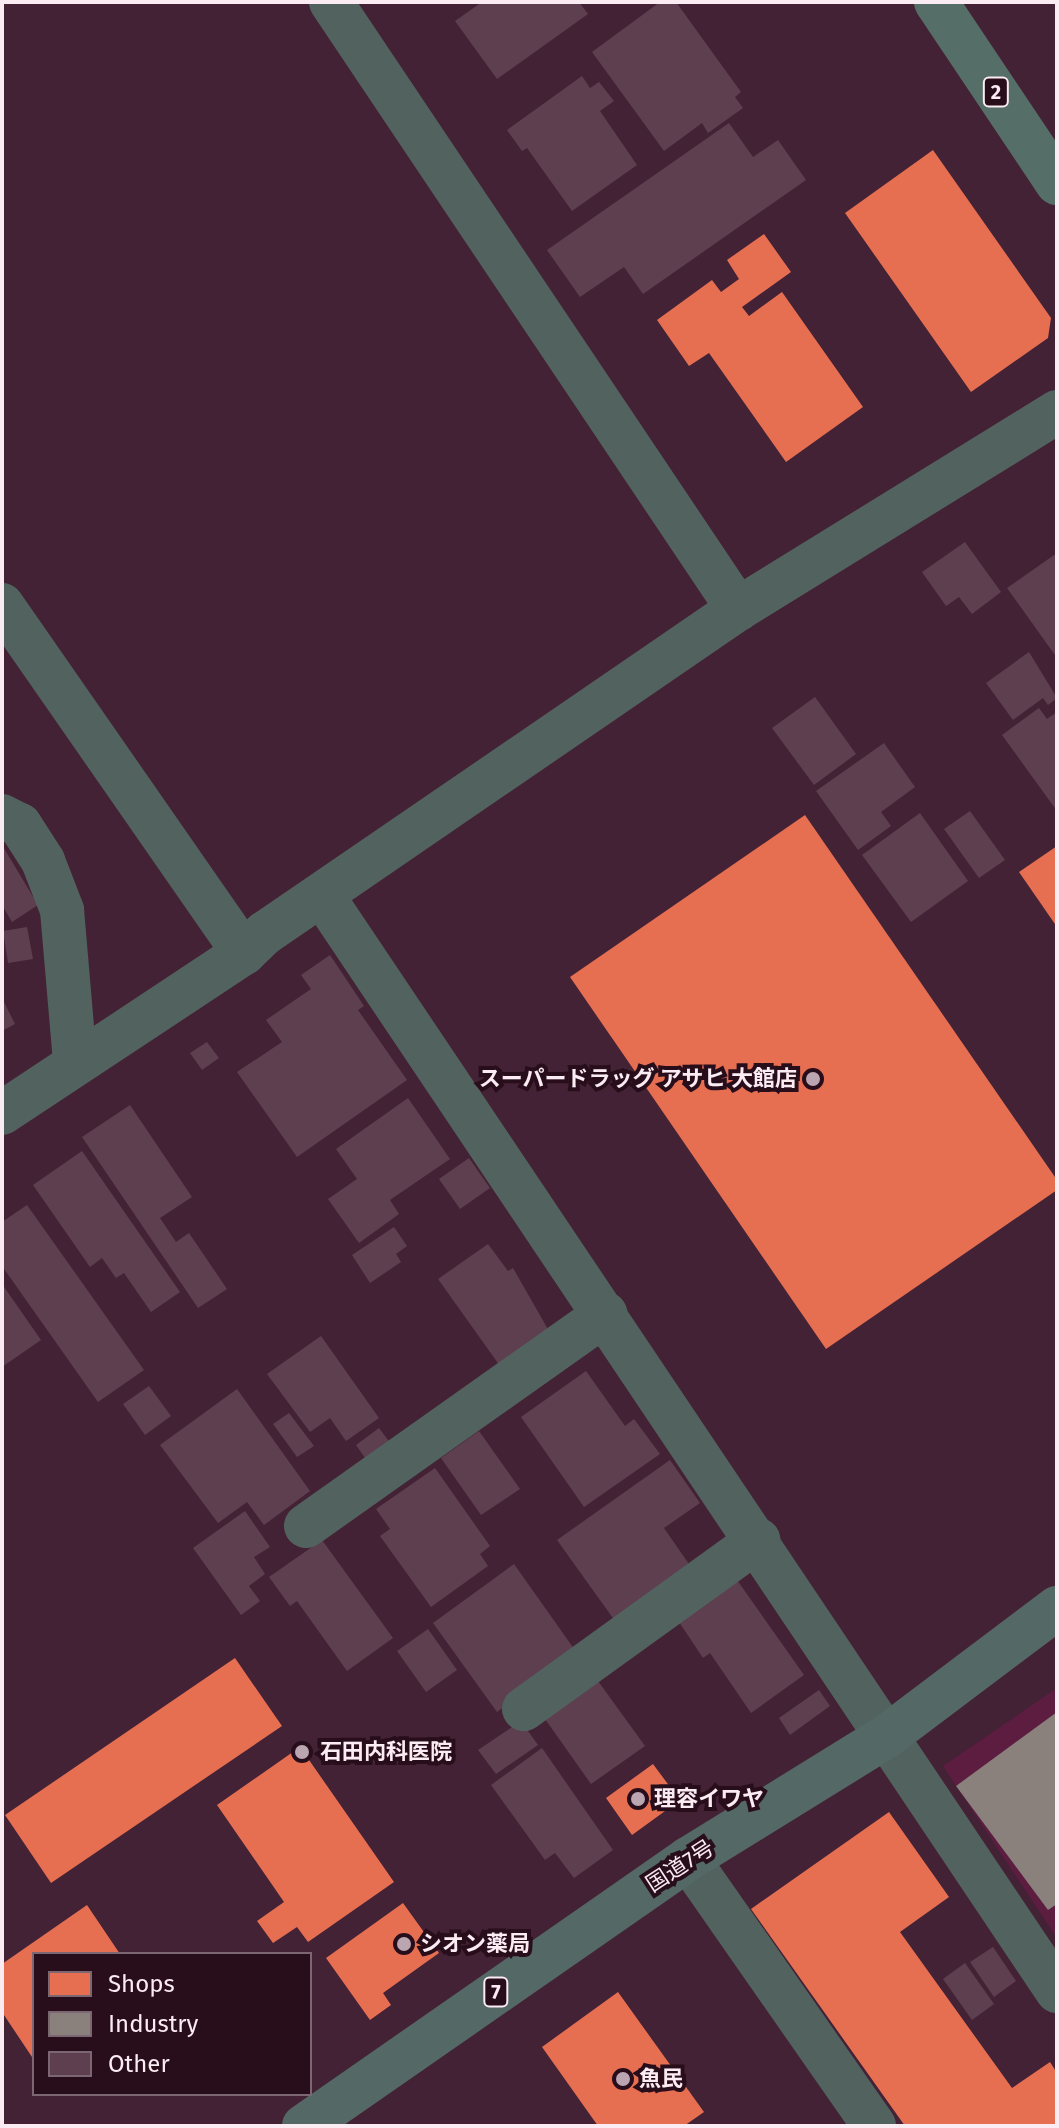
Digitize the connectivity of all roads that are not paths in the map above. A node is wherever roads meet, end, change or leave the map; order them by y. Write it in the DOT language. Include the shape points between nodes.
graph roads {
  1 [pos="331,2"];
  2 [pos="936,2"];
  3 [pos="1057,183"];
  4 [pos="1057,412"];
  5 [pos="2,605"];
  6 [pos="738,609"];
  7 [pos="2,816"];
  8 [pos="322,895"];
  9 [pos="244,953"];
  10 [pos="75,1063"];
  11 [pos="2,1113"];
  12 [pos="605,1314"];
  13 [pos="306,1526"];
  14 [pos="758,1540"];
  15 [pos="1057,1608"];
  16 [pos="524,1709"];
  17 [pos="887,1736"];
  18 [pos="688,1859"];
  19 [pos="1057,1991"];
  20 [pos="304,2126"];
  21 [pos="874,2126"];
  1 -- 6 [label="street"];
  2 -- 3 [label="main road, 2"];
  4 -- 6 [label="street"];
  5 -- 9 [label="street"];
  6 -- 8 [label="street"];
  7 -- 10 [label="street" via="20,825 43,861 62,910"];
  8 -- 9 [label="street"];
  8 -- 12 [label="street"];
  9 -- 10 [label="street"];
  10 -- 11 [label="street"];
  12 -- 13 [label="street"];
  12 -- 14 [label="street"];
  14 -- 16 [label="street"];
  14 -- 17 [label="street"];
  15 -- 17 [label="highway, 国道7号 / 7"];
  17 -- 18 [label="highway, 国道7号 / 7"];
  17 -- 19 [label="street"];
  18 -- 20 [label="highway, 国道7号 / 7"];
  18 -- 21 [label="street"];
}
